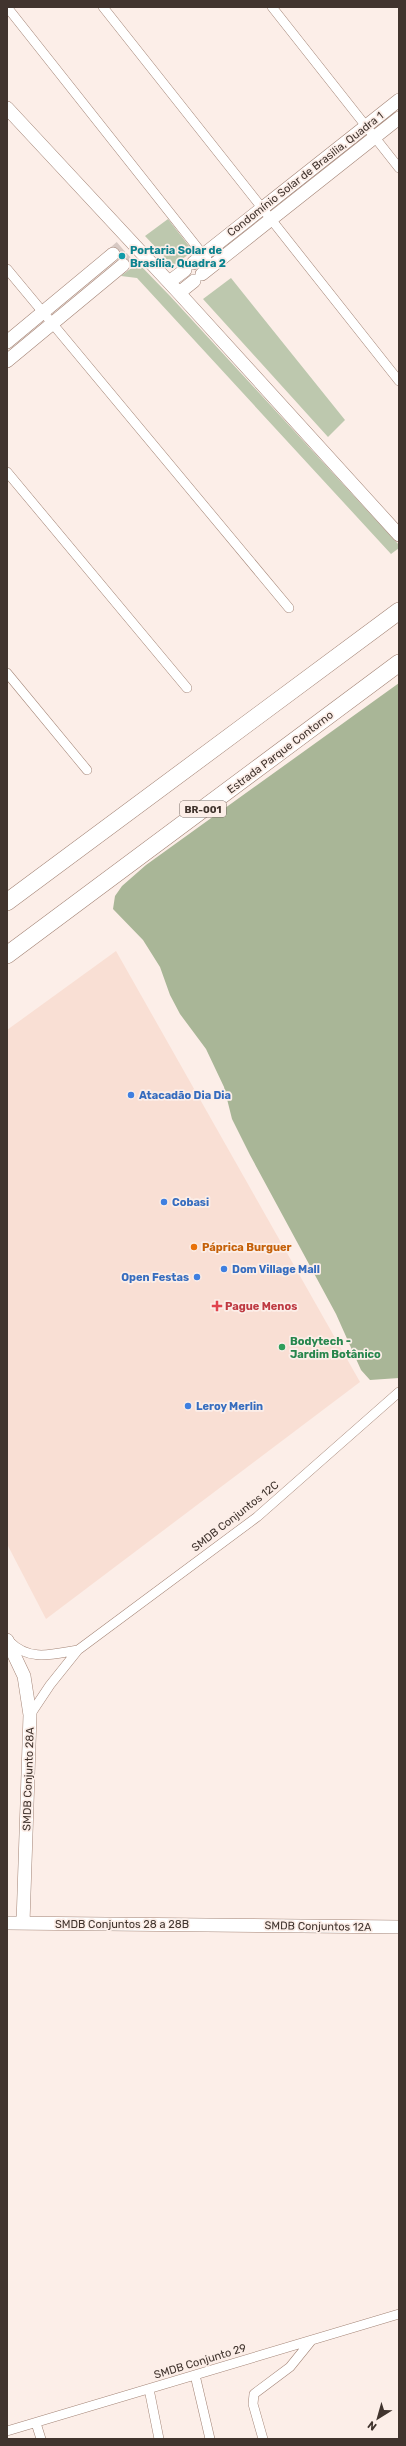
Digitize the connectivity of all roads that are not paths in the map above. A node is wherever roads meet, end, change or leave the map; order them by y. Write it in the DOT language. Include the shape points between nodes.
graph roads {
  1 [pos="8,7"];
  2 [pos="102,7"];
  3 [pos="272,7"];
  4 [pos="399,100"];
  5 [pos="7,108"];
  6 [pos="399,118"];
  7 [pos="366,126"];
  8 [pos="375,137"];
  9 [pos="399,168"];
  10 [pos="262,209"];
  11 [pos="271,220"];
  12 [pos="118,250"];
  13 [pos="204,255"];
  14 [pos="128,261"];
  15 [pos="212,266"];
  16 [pos="187,268"];
  17 [pos="7,269"];
  18 [pos="196,279"];
  19 [pos="169,282"];
  20 [pos="179,292"];
  21 [pos="43,312"];
  22 [pos="52,324"];
  23 [pos="7,342"];
  24 [pos="7,361"];
  25 [pos="399,381"];
  26 [pos="7,472"];
  27 [pos="399,535"];
  28 [pos="289,608"];
  29 [pos="399,611"];
  30 [pos="399,663"];
  31 [pos="7,673"];
  32 [pos="187,688"];
  33 [pos="87,770"];
  34 [pos="7,902"];
  35 [pos="7,955"];
  36 [pos="399,1392"];
  37 [pos="7,1640"];
  38 [pos="78,1650"];
  39 [pos="30,1716"];
  40 [pos="7,1923"];
  41 [pos="23,1923"];
  42 [pos="238,1925"];
  43 [pos="399,1927"];
  44 [pos="399,2314"];
  45 [pos="311,2341"];
  46 [pos="195,2375"];
  47 [pos="149,2389"];
  48 [pos="36,2422"];
  49 [pos="7,2431"];
  50 [pos="41,2439"];
  51 [pos="159,2439"];
  52 [pos="210,2439"];
  53 [pos="263,2439"];
  1 -- 13 [label="street"];
  2 -- 10 [label="street"];
  3 -- 7 [label="street"];
  4 -- 7 [label="street, Condomínio Solar de Brasilia, Quadra 1"];
  5 -- 12 [label="street"];
  6 -- 8 [label="street, Condomínio Solar de Brasilia, Quadra 1"];
  7 -- 8 [label="street"];
  7 -- 10 [label="street, Condomínio Solar de Brasilia, Quadra 1"];
  8 -- 9 [label="street"];
  8 -- 11 [label="street, Condomínio Solar de Brasilia, Quadra 1"];
  10 -- 11 [label="street"];
  10 -- 13 [label="street, Condomínio Solar de Brasilia, Quadra 1"];
  11 -- 15 [label="street, Condomínio Solar de Brasilia, Quadra 1"];
  11 -- 25 [label="street"];
  12 -- 14 [label="street"];
  12 -- 14 [label="street"];
  12 -- 21 [label="street"];
  13 -- 15 [label="street"];
  13 -- 16 [label="street, Condomínio Solar de Brasilia, Quadra 1"];
  14 -- 19 [label="street"];
  14 -- 22 [label="street"];
  15 -- 18 [label="street, Condomínio Solar de Brasilia, Quadra 1"];
  16 -- 18 [label="street"];
  16 -- 19 [label="street, Condomínio Solar de Brasilia, Quadra 1"];
  17 -- 21 [label="street"];
  18 -- 20 [label="street, Condomínio Solar de Brasilia, Quadra 1"];
  19 -- 20 [label="street"];
  20 -- 27 [label="street"];
  21 -- 22 [label="street"];
  21 -- 23 [label="street"];
  22 -- 24 [label="street"];
  22 -- 28 [label="street"];
  26 -- 32 [label="street"];
  29 -- 34 [label="highway"];
  30 -- 35 [label="highway, Estrada Parque Contorno / BR-001"];
  31 -- 33 [label="street"];
  36 -- 38 [label="street, SMDB Conjuntos 12C" via="257,1517"];
  37 -- 38 [label="street, SMDB Conjuntos 12C" via="23,1653 36,1656"];
  37 -- 39 [label="street, SMDB Conjunto 28A" via="24,1676"];
  38 -- 39 [label="street, SMDB Conjuntos 12C" via="50,1685"];
  39 -- 41 [label="street, SMDB Conjunto 28A"];
  40 -- 41 [label="street, SMDB Conjuntos 28 a 28B"];
  41 -- 42 [label="street, SMDB Conjuntos 28 a 28B"];
  42 -- 43 [label="street, SMDB Conjuntos 12A"];
  44 -- 45 [label="street, SMDB Conjunto 29"];
  45 -- 46 [label="street, SMDB Conjunto 29"];
  45 -- 53 [label="street" via="290,2367 254,2394 252,2400"];
  46 -- 47 [label="street, SMDB Conjunto 29"];
  46 -- 52 [label="street"];
  47 -- 48 [label="street, SMDB Conjunto 29"];
  47 -- 51 [label="street"];
  48 -- 49 [label="street, SMDB Conjunto 29"];
  48 -- 50 [label="street"];
}
